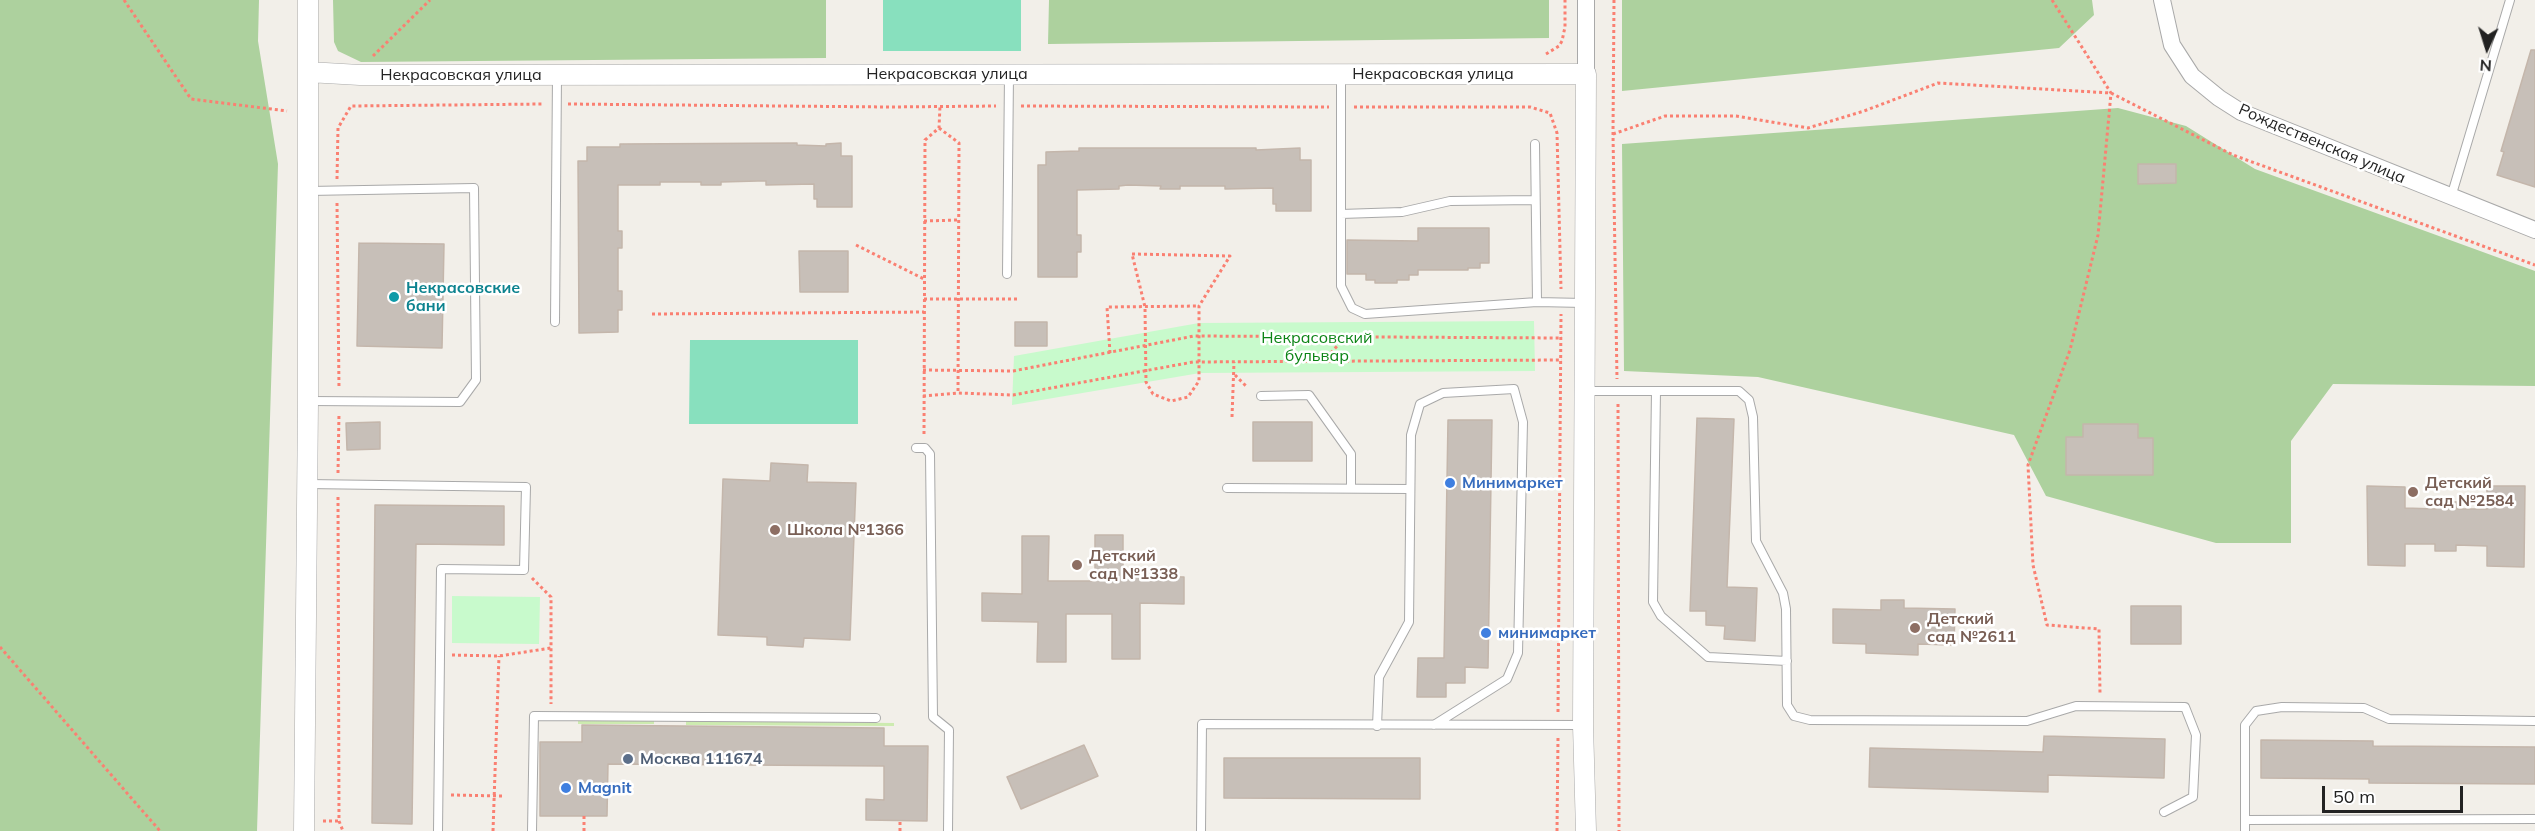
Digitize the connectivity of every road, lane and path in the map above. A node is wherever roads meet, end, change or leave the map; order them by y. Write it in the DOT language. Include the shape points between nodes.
graph roads {
  1 [pos="124,0"];
  2 [pos="308,0"];
  3 [pos="430,0"];
  4 [pos="1565,0"];
  5 [pos="1586,0"];
  6 [pos="1614,0"];
  7 [pos="2052,0"];
  8 [pos="2162,0"];
  9 [pos="2510,0"];
  10 [pos="1539,54"];
  11 [pos="368,60"];
  12 [pos="308,72"];
  13 [pos="1009,74"];
  14 [pos="1341,74"];
  15 [pos="1586,74"];
  16 [pos="558,75"];
  17 [pos="2111,93"];
  18 [pos="557,104"];
  19 [pos="940,106"];
  20 [pos="1009,106"];
  21 [pos="1341,107"];
  22 [pos="287,111"];
  23 [pos="939,128"];
  24 [pos="1613,134"];
  25 [pos="1535,144"];
  26 [pos="309,192"];
  27 [pos="337,192"];
  28 [pos="2451,197"];
  29 [pos="1535,200"];
  30 [pos="1341,214"];
  31 [pos="958,220"];
  32 [pos="924,221"];
  33 [pos="2535,230"];
  34 [pos="856,245"];
  35 [pos="2535,265"];
  36 [pos="1007,274"];
  37 [pos="924,279"];
  38 [pos="924,298"];
  39 [pos="958,299"];
  40 [pos="1017,299"];
  41 [pos="1537,302"];
  42 [pos="1561,303"];
  43 [pos="1584,303"];
  44 [pos="1199,306"];
  45 [pos="1145,307"];
  46 [pos="924,312"];
  47 [pos="652,314"];
  48 [pos="555,322"];
  49 [pos="1199,336"];
  50 [pos="1344,338"];
  51 [pos="1562,338"];
  52 [pos="1147,345"];
  53 [pos="1110,353"];
  54 [pos="1562,360"];
  55 [pos="1200,362"];
  56 [pos="1234,362"];
  57 [pos="1323,362"];
  58 [pos="923,370"];
  59 [pos="958,370"];
  60 [pos="1146,371"];
  61 [pos="1234,374"];
  62 [pos="1246,386"];
  63 [pos="1584,391"];
  64 [pos="1617,391"];
  65 [pos="1656,391"];
  66 [pos="958,393"];
  67 [pos="923,396"];
  68 [pos="1261,396"];
  69 [pos="308,401"];
  70 [pos="339,401"];
  71 [pos="1232,417"];
  72 [pos="920,448"];
  73 [pos="307,484"];
  74 [pos="338,484"];
  75 [pos="1227,488"];
  76 [pos="1351,488"];
  77 [pos="1410,489"];
  78 [pos="524,570"];
  79 [pos="0,647"];
  80 [pos="551,648"];
  81 [pos="440,654"];
  82 [pos="499,656"];
  83 [pos="1787,661"];
  84 [pos="2100,706"];
  85 [pos="551,716"];
  86 [pos="876,718"];
  87 [pos="2535,721"];
  88 [pos="1434,725"];
  89 [pos="1558,725"];
  90 [pos="1584,725"];
  91 [pos="1377,726"];
  92 [pos="438,795"];
  93 [pos="494,795"];
  94 [pos="503,796"];
  95 [pos="2164,812"];
  96 [pos="584,816"];
  97 [pos="2535,819"];
  98 [pos="900,820"];
  99 [pos="2245,820"];
  100 [pos="160,831"];
  101 [pos="304,831"];
  102 [pos="343,831"];
  103 [pos="438,831"];
  104 [pos="493,831"];
  105 [pos="532,831"];
  106 [pos="584,831"];
  107 [pos="900,831"];
  108 [pos="948,831"];
  109 [pos="1201,831"];
  110 [pos="1557,831"];
  111 [pos="1586,831"];
  112 [pos="1618,831"];
  113 [pos="2245,831"];
  1 -- 22 [label="path" via="191,99"];
  2 -- 12 [label="street"];
  3 -- 11 [label="path"];
  4 -- 10 [label="path" via="1562,41 1546,54"];
  5 -- 15 [label="street"];
  6 -- 24 [label="path"];
  7 -- 17 [label="path"];
  8 -- 28 [label="street, Рождественская улица" via="2172,45 2192,76 2218,98 2241,112"];
  9 -- 28 [label="lane"];
  12 -- 16 [label="street, Некрасовская улица"];
  12 -- 26 [label="street"];
  13 -- 14 [label="street, Некрасовская улица"];
  13 -- 16 [label="street, Некрасовская улица"];
  13 -- 20 [label="lane"];
  14 -- 15 [label="street, Некрасовская улица"];
  14 -- 21 [label="lane"];
  15 -- 43 [label="street"];
  16 -- 18 [label="lane"];
  17 -- 24 [label="path" via="1938,83 1808,128 1736,116 1665,116"];
  17 -- 35 [label="path" via="2234,155"];
  17 -- 84 [label="path" via="2098,235 2070,350 2028,465 2033,565 2047,625 2099,629"];
  18 -- 19 [label="path"];
  18 -- 27 [label="path" via="351,106 338,128"];
  18 -- 48 [label="lane"];
  19 -- 20 [label="path"];
  19 -- 23 [label="path"];
  20 -- 21 [label="path"];
  20 -- 36 [label="lane"];
  21 -- 30 [label="lane"];
  21 -- 42 [label="path" via="1530,107 1550,113 1557,133"];
  23 -- 31 [label="path" via="959,143"];
  23 -- 32 [label="path" via="925,140"];
  24 -- 64 [label="path"];
  25 -- 29 [label="lane"];
  26 -- 27 [label="lane"];
  26 -- 69 [label="street"];
  27 -- 70 [label="path"];
  27 -- 70 [label="lane" via="474,188 476,380 460,402"];
  28 -- 33 [label="street, Рождественская улица"];
  29 -- 30 [label="lane" via="1450,201 1402,212"];
  29 -- 41 [label="lane"];
  30 -- 41 [label="lane" via="1341,286 1352,308 1365,314"];
  31 -- 32 [label="path"];
  31 -- 39 [label="path"];
  32 -- 37 [label="path"];
  34 -- 37 [label="path"];
  37 -- 38 [label="path"];
  38 -- 39 [label="path"];
  38 -- 46 [label="path"];
  39 -- 40 [label="path"];
  39 -- 59 [label="path"];
  41 -- 42 [label="lane"];
  42 -- 43 [label="lane"];
  42 -- 51 [label="path"];
  43 -- 63 [label="street"];
  44 -- 45 [label="path"];
  44 -- 45 [label="path" via="1230,256 1132,254"];
  44 -- 49 [label="path"];
  45 -- 52 [label="path"];
  45 -- 53 [label="path" via="1107,307"];
  46 -- 47 [label="path"];
  46 -- 58 [label="path"];
  49 -- 50 [label="path"];
  49 -- 52 [label="path"];
  49 -- 55 [label="path"];
  50 -- 51 [label="path"];
  50 -- 57 [label="path"];
  51 -- 54 [label="path"];
  52 -- 53 [label="path"];
  52 -- 60 [label="path"];
  53 -- 59 [label="path" via="1013,371"];
  54 -- 57 [label="path"];
  54 -- 89 [label="path"];
  55 -- 56 [label="path"];
  55 -- 60 [label="path"];
  55 -- 60 [label="path" via="1199,381 1188,397 1171,400 1153,394"];
  56 -- 57 [label="path"];
  56 -- 61 [label="path"];
  58 -- 59 [label="path"];
  58 -- 67 [label="path"];
  59 -- 66 [label="path"];
  60 -- 66 [label="path" via="1013,394"];
  61 -- 62 [label="path"];
  61 -- 71 [label="path"];
  63 -- 64 [label="lane"];
  63 -- 90 [label="street"];
  64 -- 65 [label="lane"];
  64 -- 112 [label="path"];
  65 -- 83 [label="lane" via="1740,391 1749,400 1753,417 1756,541 1784,593"];
  65 -- 83 [label="lane" via="1653,603 1661,616 1708,657"];
  66 -- 67 [label="path"];
  67 -- 72 [label="path"];
  68 -- 76 [label="lane" via="1309,395 1351,454"];
  69 -- 70 [label="lane"];
  69 -- 73 [label="street"];
  70 -- 74 [label="path"];
  72 -- 108 [label="lane" via="930,454 933,717 949,730"];
  73 -- 74 [label="lane"];
  73 -- 101 [label="street"];
  74 -- 78 [label="lane" via="526,487"];
  74 -- 102 [label="path" via="339,821"];
  75 -- 76 [label="lane"];
  76 -- 77 [label="lane"];
  77 -- 88 [label="lane" via="1411,435 1420,404 1443,393 1514,389 1523,422 1518,653 1507,679"];
  77 -- 91 [label="lane" via="1409,622 1379,677"];
  78 -- 80 [label="path" via="551,597"];
  78 -- 81 [label="lane" via="441,569"];
  79 -- 100 [label="path"];
  80 -- 82 [label="path"];
  80 -- 85 [label="path"];
  81 -- 82 [label="path"];
  81 -- 92 [label="lane"];
  82 -- 93 [label="path"];
  83 -- 84 [label="lane" via="1787,705 1794,716 1810,720 2027,721 2076,706"];
  84 -- 95 [label="lane" via="2185,706 2196,735 2193,797"];
  85 -- 86 [label="lane"];
  85 -- 105 [label="lane" via="534,716"];
  87 -- 99 [label="lane" via="2388,719 2364,708 2282,707 2256,711 2245,725"];
  88 -- 89 [label="lane"];
  88 -- 91 [label="lane"];
  89 -- 90 [label="lane"];
  89 -- 110 [label="path"];
  90 -- 111 [label="street"];
  91 -- 109 [label="lane" via="1202,724"];
  92 -- 93 [label="path"];
  92 -- 103 [label="lane"];
  93 -- 94 [label="path"];
  93 -- 104 [label="path"];
  96 -- 106 [label="path"];
  97 -- 99 [label="lane"];
  98 -- 107 [label="path"];
  99 -- 113 [label="lane"];
}
